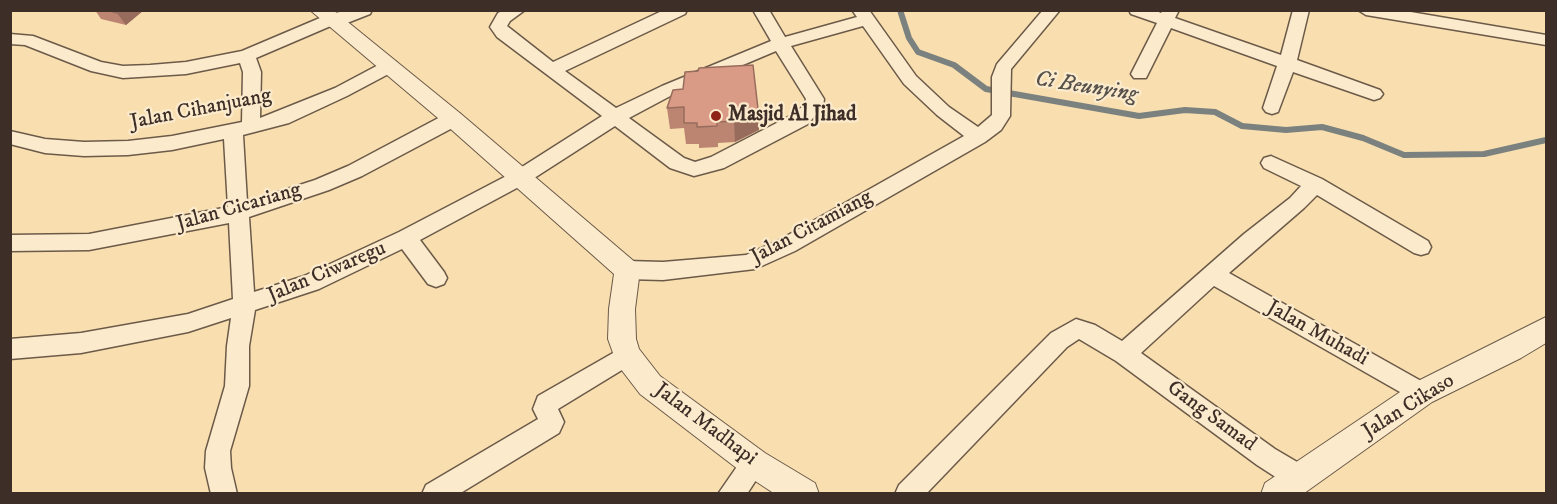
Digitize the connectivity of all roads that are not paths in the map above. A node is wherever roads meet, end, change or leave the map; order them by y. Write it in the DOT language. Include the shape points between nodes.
graph roads {
  1 [pos="364,10"];
  2 [pos="517,10"];
  3 [pos="679,10"];
  4 [pos="761,10"];
  5 [pos="1052,10"];
  6 [pos="1137,10"];
  7 [pos="1301,10"];
  8 [pos="1366,10"];
  9 [pos="1430,10"];
  10 [pos="863,15"];
  11 [pos="1169,16"];
  12 [pos="330,17"];
  13 [pos="1546,28"];
  14 [pos="10,39"];
  15 [pos="1546,40"];
  16 [pos="779,44"];
  17 [pos="246,56"];
  18 [pos="1287,63"];
  19 [pos="390,66"];
  20 [pos="552,70"];
  21 [pos="1140,74"];
  22 [pos="1374,94"];
  23 [pos="1272,108"];
  24 [pos="615,117"];
  25 [pos="453,119"];
  26 [pos="242,129"];
  27 [pos="978,136"];
  28 [pos="10,137"];
  29 [pos="1271,163"];
  30 [pos="521,177"];
  31 [pos="1315,184"];
  32 [pos="238,213"];
  33 [pos="406,238"];
  34 [pos="10,243"];
  35 [pos="1421,247"];
  36 [pos="627,270"];
  37 [pos="1212,274"];
  38 [pos="436,278"];
  39 [pos="244,307"];
  40 [pos="1546,330"];
  41 [pos="10,349"];
  42 [pos="1124,354"];
  43 [pos="627,355"];
  44 [pos="1422,393"];
  45 [pos="754,463"];
  46 [pos="1300,478"];
  47 [pos="224,494"];
  48 [pos="435,494"];
  49 [pos="731,494"];
  50 [pos="804,494"];
  51 [pos="908,494"];
  52 [pos="1276,494"];
  1 -- 12 [label="street"];
  2 -- 20 [label="street" via="504,17 498,27"];
  3 -- 20 [label="street"];
  4 -- 16 [label="street"];
  5 -- 27 [label="street, Jalan Citamiang" via="1003,68 1001,116"];
  6 -- 11 [label="street"];
  7 -- 18 [label="street"];
  8 -- 15 [label="street"];
  9 -- 13 [label="street"];
  10 -- 16 [label="street, Jalan Ciwaregu"];
  10 -- 27 [label="street" via="910,80"];
  11 -- 18 [label="street"];
  11 -- 21 [label="street"];
  12 -- 17 [label="street"];
  12 -- 19 [label="street"];
  14 -- 17 [label="street" via="27,40 87,64 123,72 186,68"];
  16 -- 24 [label="street, Jalan Ciwaregu" via="668,90"];
  16 -- 24 [label="street" via="815,99 814,106 801,118 717,163 694,169 677,163"];
  17 -- 26 [label="street" via="252,72"];
  18 -- 22 [label="street"];
  18 -- 23 [label="street"];
  19 -- 25 [label="street"];
  19 -- 26 [label="street, Jalan Cihanjuang" via="282,118"];
  20 -- 24 [label="street"];
  24 -- 30 [label="street, Jalan Ciwaregu"];
  25 -- 30 [label="street"];
  25 -- 32 [label="street, Jalan Cicariang" via="322,185"];
  26 -- 28 [label="street, Jalan Cihanjuang" via="172,143 84,150"];
  26 -- 32 [label="street"];
  27 -- 36 [label="street, Jalan Citamiang" via="788,245 748,263 663,271"];
  29 -- 31 [label="street"];
  30 -- 33 [label="street, Jalan Ciwaregu"];
  30 -- 36 [label="street"];
  31 -- 35 [label="street"];
  31 -- 37 [label="street" via="1298,203"];
  32 -- 34 [label="street, Jalan Cicariang" via="89,242"];
  32 -- 39 [label="street"];
  33 -- 38 [label="street"];
  33 -- 39 [label="street, Jalan Ciwaregu" via="311,283"];
  36 -- 43 [label="street, Jalan Madhapi" via="622,309 622,339"];
  37 -- 42 [label="street"];
  37 -- 44 [label="street, Jalan Muhadi"];
  39 -- 41 [label="street, Jalan Ciwaregu" via="140,333"];
  39 -- 47 [label="street" via="237,386 218,451"];
  40 -- 44 [label="street, Jalan Cikaso"];
  42 -- 46 [label="street, Gang Samad"];
  42 -- 51 [label="street, Gang Samad" via="1076,328 1059,340"];
  43 -- 45 [label="street, Jalan Madhapi" via="650,385"];
  43 -- 48 [label="street" via="546,404 550,425"];
  44 -- 46 [label="street, Jalan Cikaso"];
  45 -- 49 [label="street"];
  45 -- 50 [label="street, Jalan Madhapi"];
  46 -- 52 [label="street, Jalan Cikaso"];
}
